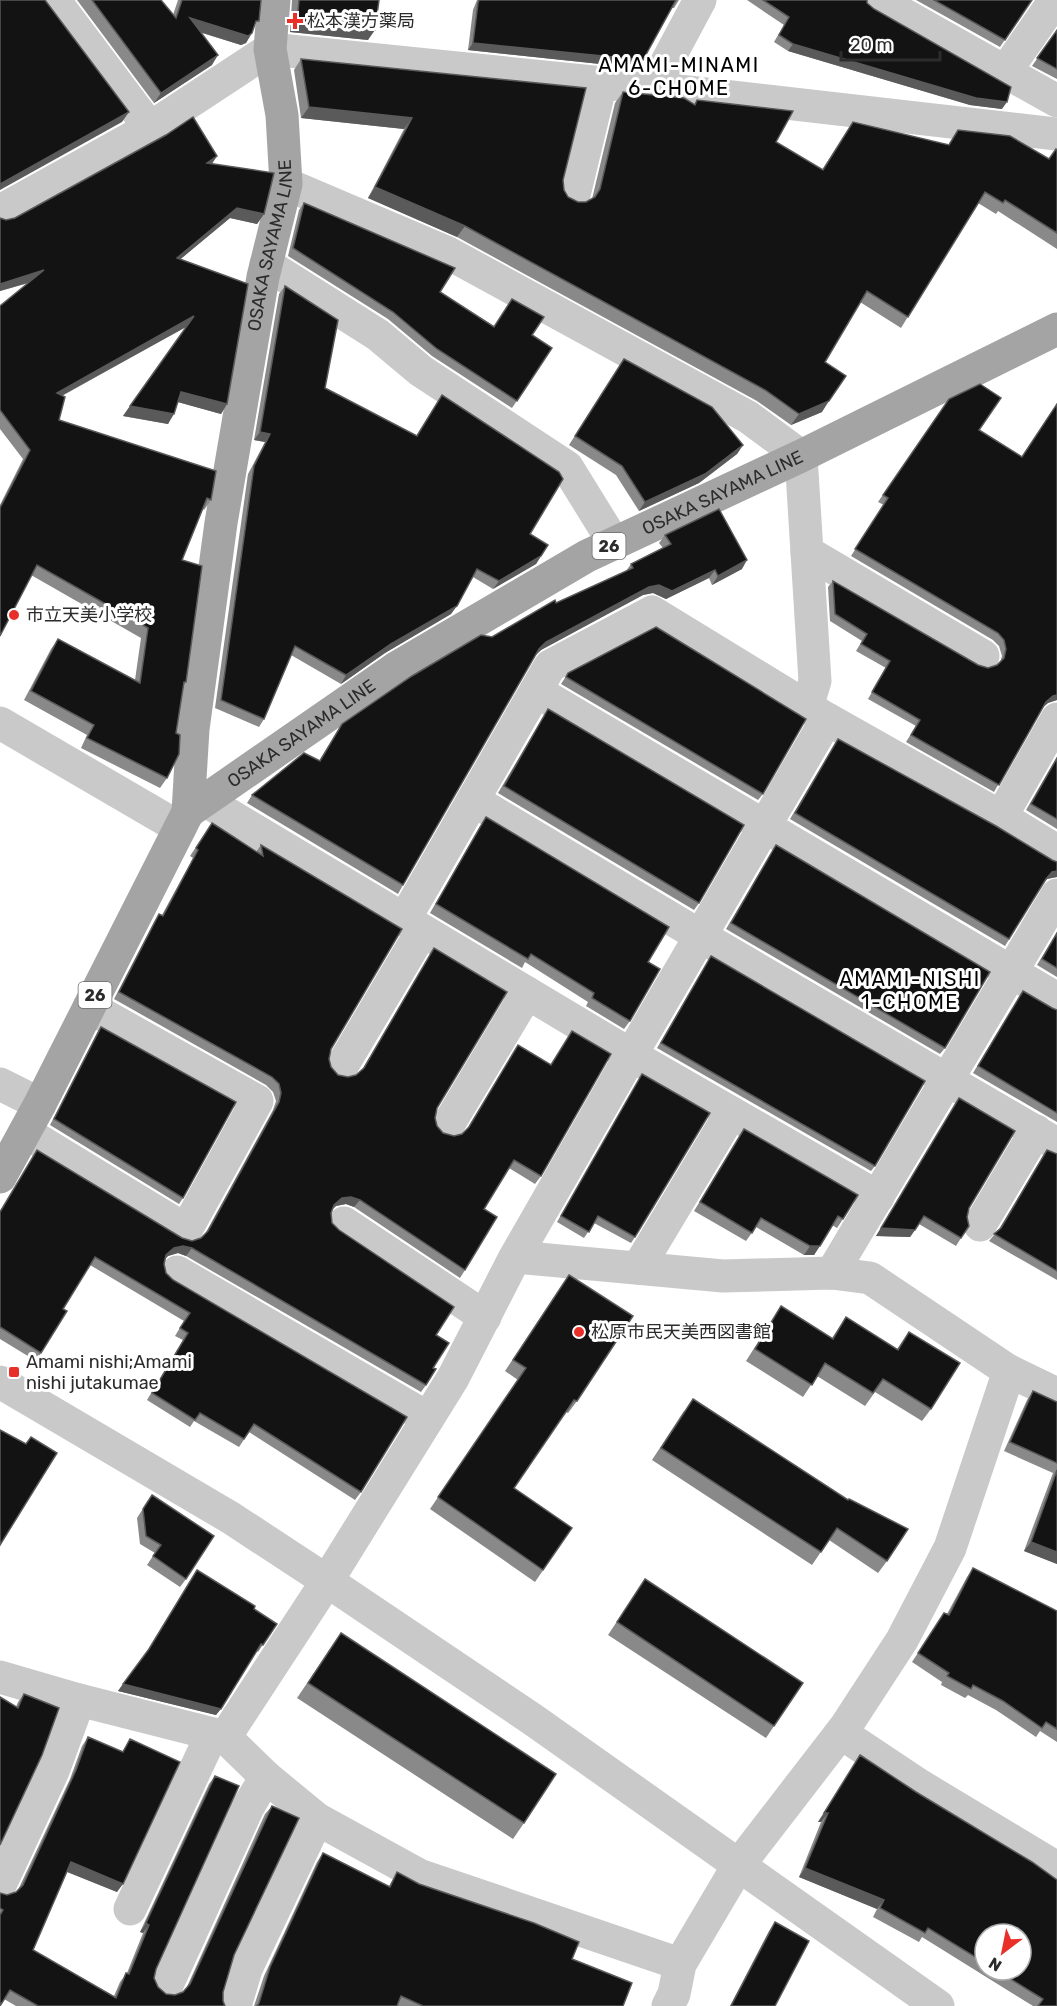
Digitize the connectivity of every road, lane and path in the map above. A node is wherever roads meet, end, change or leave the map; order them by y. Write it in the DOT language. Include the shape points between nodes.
graph roads {
  1 [pos="54,0"];
  2 [pos="274,0"];
  3 [pos="700,0"];
  4 [pos="1055,0"];
  5 [pos="894,4"];
  6 [pos="270,49"];
  7 [pos="1005,72"];
  8 [pos="602,83"];
  9 [pos="653,88"];
  10 [pos="1057,101"];
  11 [pos="150,128"];
  12 [pos="1057,134"];
  13 [pos="286,183"];
  14 [pos="574,195"];
  15 [pos="0,211"];
  16 [pos="266,264"];
  17 [pos="1055,333"];
  18 [pos="801,456"];
  19 [pos="614,543"];
  20 [pos="807,552"];
  21 [pos="982,656"];
  22 [pos="536,691"];
  23 [pos="817,713"];
  24 [pos="1057,719"];
  25 [pos="0,723"];
  26 [pos="473,800"];
  27 [pos="192,814"];
  28 [pos="1001,817"];
  29 [pos="766,826"];
  30 [pos="1057,851"];
  31 [pos="1057,894"];
  32 [pos="413,925"];
  33 [pos="702,937"];
  34 [pos="1011,972"];
  35 [pos="527,993"];
  36 [pos="1057,999"];
  37 [pos="89,1007"];
  38 [pos="631,1055"];
  39 [pos="342,1066"];
  40 [pos="948,1081"];
  41 [pos="0,1084"];
  42 [pos="731,1113"];
  43 [pos="32,1118"];
  44 [pos="448,1125"];
  45 [pos="1046,1137"];
  46 [pos="0,1177"];
  47 [pos="878,1197"];
  48 [pos="344,1223"];
  49 [pos="980,1226"];
  50 [pos="516,1257"];
  51 [pos="638,1268"];
  52 [pos="177,1272"];
  53 [pos="832,1273"];
  54 [pos="485,1317"];
  55 [pos="1009,1371"];
  56 [pos="0,1382"];
  57 [pos="1057,1394"];
  58 [pos="428,1418"];
  59 [pos="327,1581"];
  60 [pos="0,1677"];
  61 [pos="79,1700"];
  62 [pos="841,1733"];
  63 [pos="218,1735"];
  64 [pos="266,1777"];
  65 [pos="317,1819"];
  66 [pos="738,1866"];
  67 [pos="1057,1868"];
  68 [pos="0,1885"];
  69 [pos="130,1909"];
  70 [pos="680,1964"];
  71 [pos="167,1985"];
  72 [pos="235,2006"];
  73 [pos="668,2006"];
  74 [pos="938,2006"];
  1 -- 11 [label="street"];
  2 -- 6 [label="main road, OSAKA SAYAMA LINE / 26"];
  3 -- 9 [label="street"];
  4 -- 7 [label="street"];
  5 -- 7 [label="street"];
  6 -- 8 [label="street"];
  6 -- 11 [label="street"];
  6 -- 13 [label="main road, OSAKA SAYAMA LINE / 26" via="282,115"];
  7 -- 10 [label="street"];
  8 -- 9 [label="street"];
  8 -- 14 [label="street"];
  9 -- 12 [label="street"];
  11 -- 15 [label="street"];
  13 -- 16 [label="main road, OSAKA SAYAMA LINE / 26"];
  13 -- 18 [label="street" via="448,253 748,417"];
  16 -- 19 [label="street" via="378,335 421,371 567,467"];
  16 -- 27 [label="main road, OSAKA SAYAMA LINE / 26" via="220,535 193,729"];
  17 -- 18 [label="main road, OSAKA SAYAMA LINE / 26"];
  18 -- 19 [label="main road, OSAKA SAYAMA LINE / 26"];
  18 -- 20 [label="street"];
  19 -- 27 [label="main road, OSAKA SAYAMA LINE / 26" via="396,668"];
  20 -- 21 [label="street"];
  20 -- 23 [label="street"];
  22 -- 23 [label="street" via="550,666 652,612"];
  22 -- 26 [label="street"];
  22 -- 29 [label="street"];
  23 -- 28 [label="street"];
  23 -- 29 [label="street"];
  24 -- 28 [label="street"];
  25 -- 27 [label="street"];
  26 -- 32 [label="street"];
  26 -- 33 [label="street"];
  27 -- 32 [label="street"];
  27 -- 37 [label="main road, OSAKA SAYAMA LINE / 26"];
  28 -- 30 [label="street"];
  29 -- 33 [label="street"];
  29 -- 34 [label="street"];
  31 -- 34 [label="street"];
  32 -- 35 [label="street"];
  32 -- 39 [label="street"];
  33 -- 38 [label="street"];
  33 -- 40 [label="street"];
  34 -- 36 [label="street"];
  34 -- 40 [label="street"];
  35 -- 38 [label="street"];
  35 -- 44 [label="street"];
  37 -- 43 [label="main road, OSAKA SAYAMA LINE / 26"];
  37 -- 43 [label="street" via="257,1101 186,1230"];
  38 -- 42 [label="street"];
  38 -- 50 [label="street"];
  40 -- 45 [label="street"];
  40 -- 47 [label="street"];
  41 -- 43 [label="street"];
  42 -- 47 [label="street"];
  42 -- 51 [label="street"];
  43 -- 46 [label="main road, OSAKA SAYAMA LINE / 26"];
  45 -- 49 [label="street"];
  47 -- 53 [label="street"];
  48 -- 54 [label="street"];
  50 -- 51 [label="street"];
  50 -- 54 [label="street"];
  51 -- 53 [label="street" via="723,1276"];
  52 -- 58 [label="street"];
  53 -- 55 [label="street" via="870,1278"];
  54 -- 58 [label="street"];
  55 -- 57 [label="street"];
  55 -- 62 [label="street" via="950,1548 902,1640"];
  56 -- 59 [label="street" via="231,1518"];
  58 -- 59 [label="street"];
  59 -- 63 [label="street"];
  59 -- 66 [label="street"];
  60 -- 61 [label="street"];
  61 -- 63 [label="street"];
  61 -- 68 [label="street" via="53,1771"];
  62 -- 66 [label="street"];
  62 -- 67 [label="street"];
  63 -- 64 [label="street"];
  63 -- 69 [label="street"];
  64 -- 65 [label="street"];
  64 -- 71 [label="street" via="248,1807"];
  65 -- 70 [label="street" via="419,1875"];
  65 -- 72 [label="street" via="246,1969"];
  66 -- 70 [label="street"];
  66 -- 74 [label="street"];
  70 -- 73 [label="street"];
}
